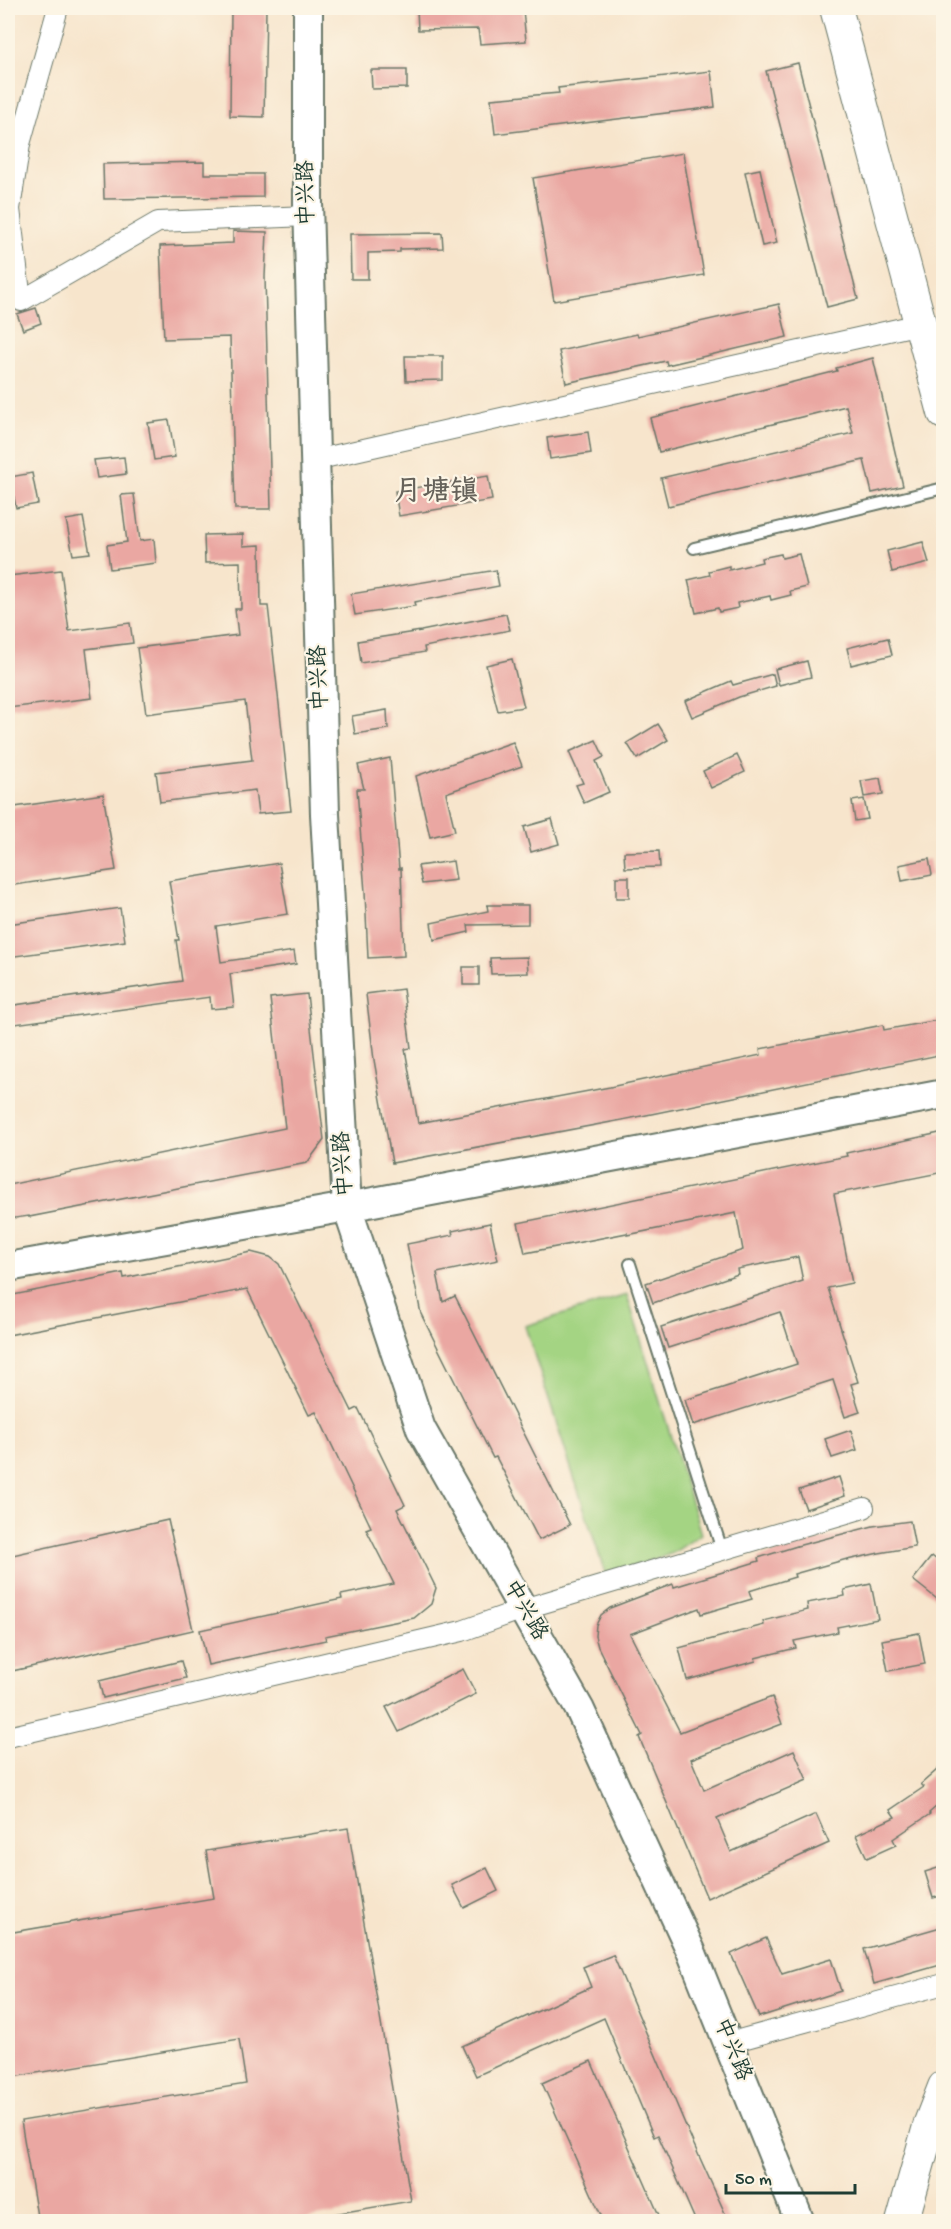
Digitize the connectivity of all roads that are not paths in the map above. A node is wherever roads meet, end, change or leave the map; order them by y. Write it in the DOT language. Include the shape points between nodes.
graph roads {
  1 [pos="58,8"];
  2 [pos="308,8"];
  3 [pos="836,8"];
  4 [pos="308,216"];
  5 [pos="920,324"];
  6 [pos="944,413"];
  7 [pos="315,460"];
  8 [pos="944,488"];
  9 [pos="694,548"];
  10 [pos="944,1094"];
  11 [pos="347,1207"];
  12 [pos="630,1264"];
  13 [pos="8,1267"];
  14 [pos="864,1508"];
  15 [pos="722,1550"];
  16 [pos="523,1609"];
  17 [pos="8,1737"];
  18 [pos="944,1984"];
  19 [pos="728,2043"];
  20 [pos="944,2087"];
  21 [pos="800,2222"];
  22 [pos="902,2222"];
  1 -- 4 [label="street" via="20,144 10,209 21,301 158,222"];
  2 -- 4 [label="main road, 中兴路"];
  3 -- 5 [label="main road"];
  4 -- 7 [label="main road, 中兴路"];
  5 -- 6 [label="main road"];
  5 -- 7 [label="street"];
  7 -- 11 [label="main road, 中兴路" via="325,814"];
  8 -- 9 [label="lane"];
  10 -- 11 [label="main road"];
  11 -- 13 [label="main road"];
  11 -- 16 [label="main road, 中兴路" via="421,1429"];
  12 -- 15 [label="lane"];
  14 -- 15 [label="street"];
  15 -- 16 [label="street"];
  16 -- 17 [label="street" via="462,1631"];
  16 -- 19 [label="main road, 中兴路" via="580,1710 691,1951"];
  18 -- 19 [label="street"];
  19 -- 21 [label="main road, 中兴路"];
  20 -- 22 [label="main road"];
}
